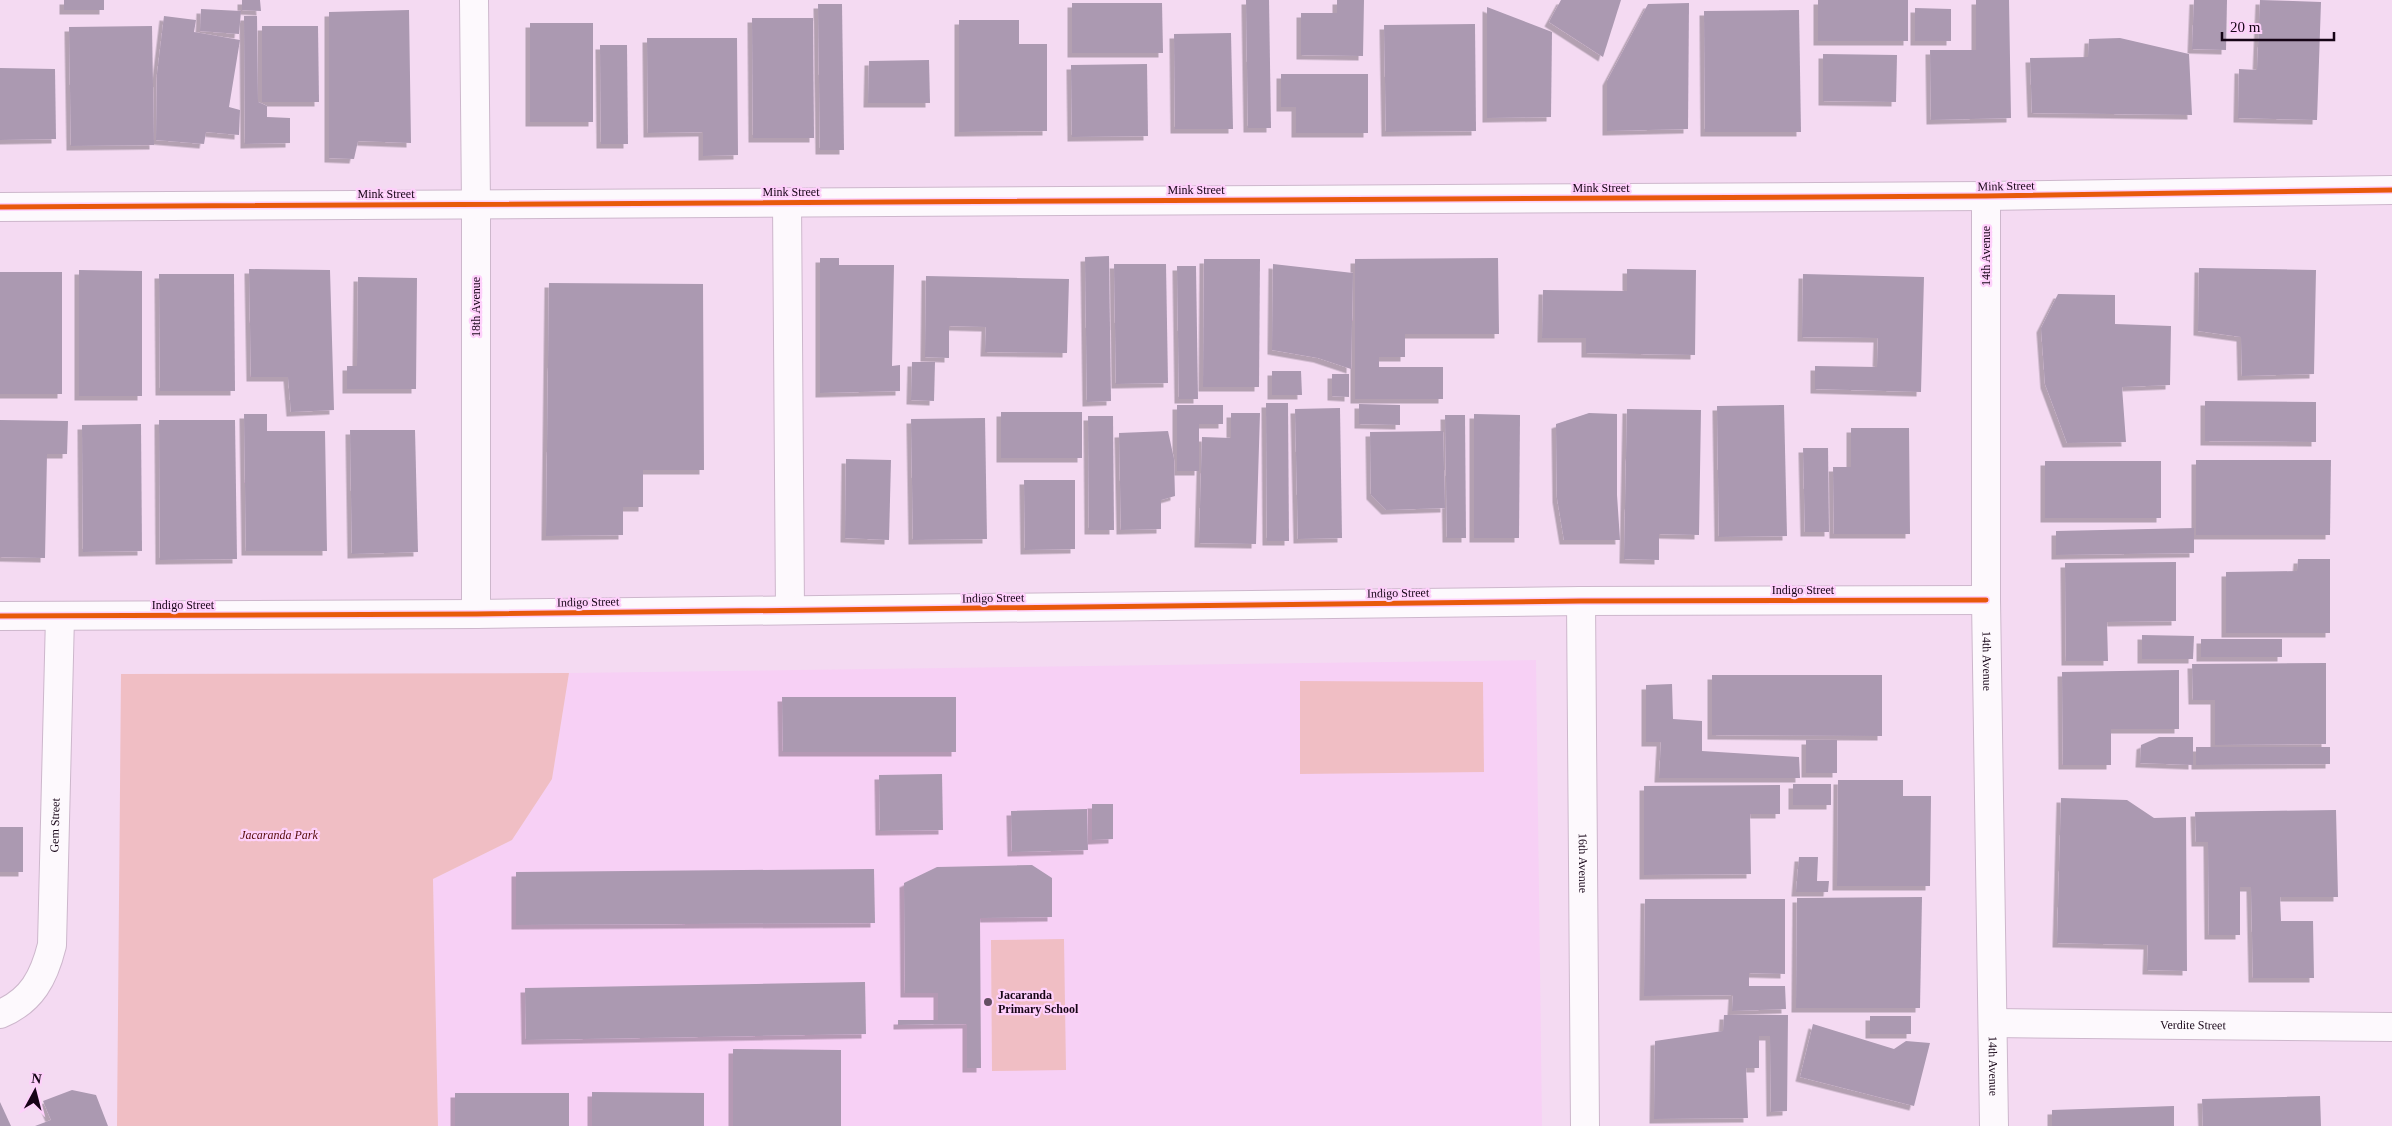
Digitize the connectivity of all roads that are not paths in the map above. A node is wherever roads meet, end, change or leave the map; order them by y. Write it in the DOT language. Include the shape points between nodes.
graph roads {
  1 [pos="474,0"];
  2 [pos="2392,190"];
  3 [pos="1986,196"];
  4 [pos="787,202"];
  5 [pos="476,204"];
  6 [pos="0,207"];
  7 [pos="1986,600"];
  8 [pos="1582,601"];
  9 [pos="790,610"];
  10 [pos="476,614"];
  11 [pos="0,616"];
  12 [pos="60,616"];
  13 [pos="0,1014"];
  14 [pos="1994,1023"];
  15 [pos="2392,1027"];
  16 [pos="1585,1126"];
  17 [pos="1994,1126"];
  1 -- 5 [label="street, 18th Avenue"];
  2 -- 3 [label="street, Mink Street"];
  3 -- 4 [label="street, Mink Street"];
  3 -- 7 [label="street, 14th Avenue"];
  4 -- 5 [label="street, Mink Street"];
  4 -- 9 [label="street"];
  5 -- 6 [label="street, Mink Street"];
  5 -- 10 [label="street, 18th Avenue"];
  7 -- 8 [label="street, Indigo Street"];
  7 -- 14 [label="street, 14th Avenue"];
  8 -- 9 [label="street, Indigo Street"];
  8 -- 16 [label="street, 16th Avenue"];
  9 -- 10 [label="street, Indigo Street"];
  10 -- 12 [label="street, Indigo Street"];
  11 -- 12 [label="street, Indigo Street"];
  12 -- 13 [label="street, Gem Street" via="52,945 35,989"];
  14 -- 15 [label="street, Verdite Street"];
  14 -- 17 [label="street, 14th Avenue"];
}
